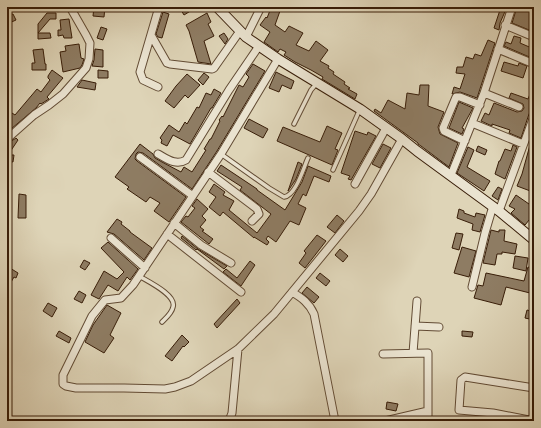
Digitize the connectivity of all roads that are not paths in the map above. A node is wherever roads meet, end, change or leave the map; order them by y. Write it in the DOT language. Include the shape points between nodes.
graph roads {
  1 [pos="70,7"];
  2 [pos="160,7"];
  3 [pos="217,7"];
  4 [pos="261,7"];
  5 [pos="512,7"];
  6 [pos="505,25"];
  7 [pos="243,34"];
  8 [pos="151,35"];
  9 [pos="534,37"];
  10 [pos="259,46"];
  11 [pos="498,49"];
  12 [pos="278,59"];
  13 [pos="534,64"];
  14 [pos="317,83"];
  15 [pos="158,87"];
  16 [pos="484,93"];
  17 [pos="480,105"];
  18 [pos="519,107"];
  19 [pos="360,109"];
  20 [pos="534,116"];
  21 [pos="472,123"];
  22 [pos="294,124"];
  23 [pos="386,128"];
  24 [pos="402,138"];
  25 [pos="7,139"];
  26 [pos="465,141"];
  27 [pos="523,144"];
  28 [pos="158,154"];
  29 [pos="221,154"];
  30 [pos="140,157"];
  31 [pos="308,158"];
  32 [pos="333,170"];
  33 [pos="208,172"];
  34 [pos="451,175"];
  35 [pos="355,184"];
  36 [pos="194,196"];
  37 [pos="496,208"];
  38 [pos="252,221"];
  39 [pos="174,223"];
  40 [pos="167,234"];
  41 [pos="532,235"];
  42 [pos="111,238"];
  43 [pos="230,263"];
  44 [pos="145,268"];
  45 [pos="139,276"];
  46 [pos="472,287"];
  47 [pos="241,292"];
  48 [pos="292,292"];
  49 [pos="417,301"];
  50 [pos="162,322"];
  51 [pos="415,326"];
  52 [pos="440,327"];
  53 [pos="238,349"];
  54 [pos="413,353"];
  55 [pos="383,354"];
  56 [pos="534,388"];
  57 [pos="428,411"];
  58 [pos="229,421"];
  59 [pos="336,421"];
  60 [pos="385,421"];
  61 [pos="428,421"];
  62 [pos="534,421"];
  1 -- 25 [label="street" via="90,43 86,68 63,94"];
  2 -- 8 [label="street"];
  3 -- 7 [label="main road"];
  4 -- 7 [label="street"];
  5 -- 6 [label="street"];
  6 -- 9 [label="street"];
  6 -- 11 [label="street"];
  7 -- 8 [label="street" via="212,69 167,63"];
  7 -- 10 [label="main road"];
  8 -- 15 [label="street" via="140,72 143,80"];
  10 -- 12 [label="main road"];
  10 -- 28 [label="street" via="186,160 174,163"];
  11 -- 13 [label="street"];
  11 -- 16 [label="street"];
  12 -- 14 [label="main road"];
  12 -- 29 [label="street"];
  14 -- 19 [label="main road"];
  14 -- 22 [label="lane" via="310,90"];
  16 -- 17 [label="street"];
  16 -- 18 [label="street"];
  17 -- 21 [label="street"];
  17 -- 26 [label="street" via="460,97 456,98 443,128 444,131"];
  19 -- 23 [label="main road"];
  19 -- 32 [label="lane"];
  20 -- 27 [label="street"];
  21 -- 26 [label="street"];
  21 -- 27 [label="street"];
  23 -- 24 [label="main road"];
  23 -- 35 [label="street"];
  24 -- 34 [label="main road"];
  24 -- 48 [label="street" via="359,211"];
  26 -- 34 [label="street"];
  27 -- 37 [label="street"];
  29 -- 31 [label="lane" via="284,198 295,189"];
  29 -- 33 [label="street"];
  30 -- 36 [label="street"];
  33 -- 36 [label="street"];
  33 -- 38 [label="street" via="257,209 259,214"];
  34 -- 37 [label="main road"];
  36 -- 39 [label="street"];
  37 -- 41 [label="main road"];
  37 -- 46 [label="street" via="485,233"];
  39 -- 40 [label="street"];
  39 -- 43 [label="street" via="201,245"];
  40 -- 44 [label="street"];
  40 -- 47 [label="street"];
  42 -- 44 [label="street"];
  44 -- 45 [label="street"];
  45 -- 50 [label="lane" via="167,293 173,301 170,314"];
  45 -- 53 [label="street" via="121,298 104,300 92,316 63,375 63,384 76,388 169,388 191,380"];
  48 -- 53 [label="street" via="274,314"];
  48 -- 59 [label="street" via="310,306 314,314"];
  49 -- 51 [label="street"];
  51 -- 52 [label="street"];
  51 -- 54 [label="street"];
  53 -- 58 [label="street"];
  54 -- 55 [label="street"];
  54 -- 57 [label="street" via="428,353"];
  56 -- 62 [label="street" via="465,377 462,380 459,410"];
  57 -- 60 [label="street"];
  57 -- 61 [label="street"];
}
